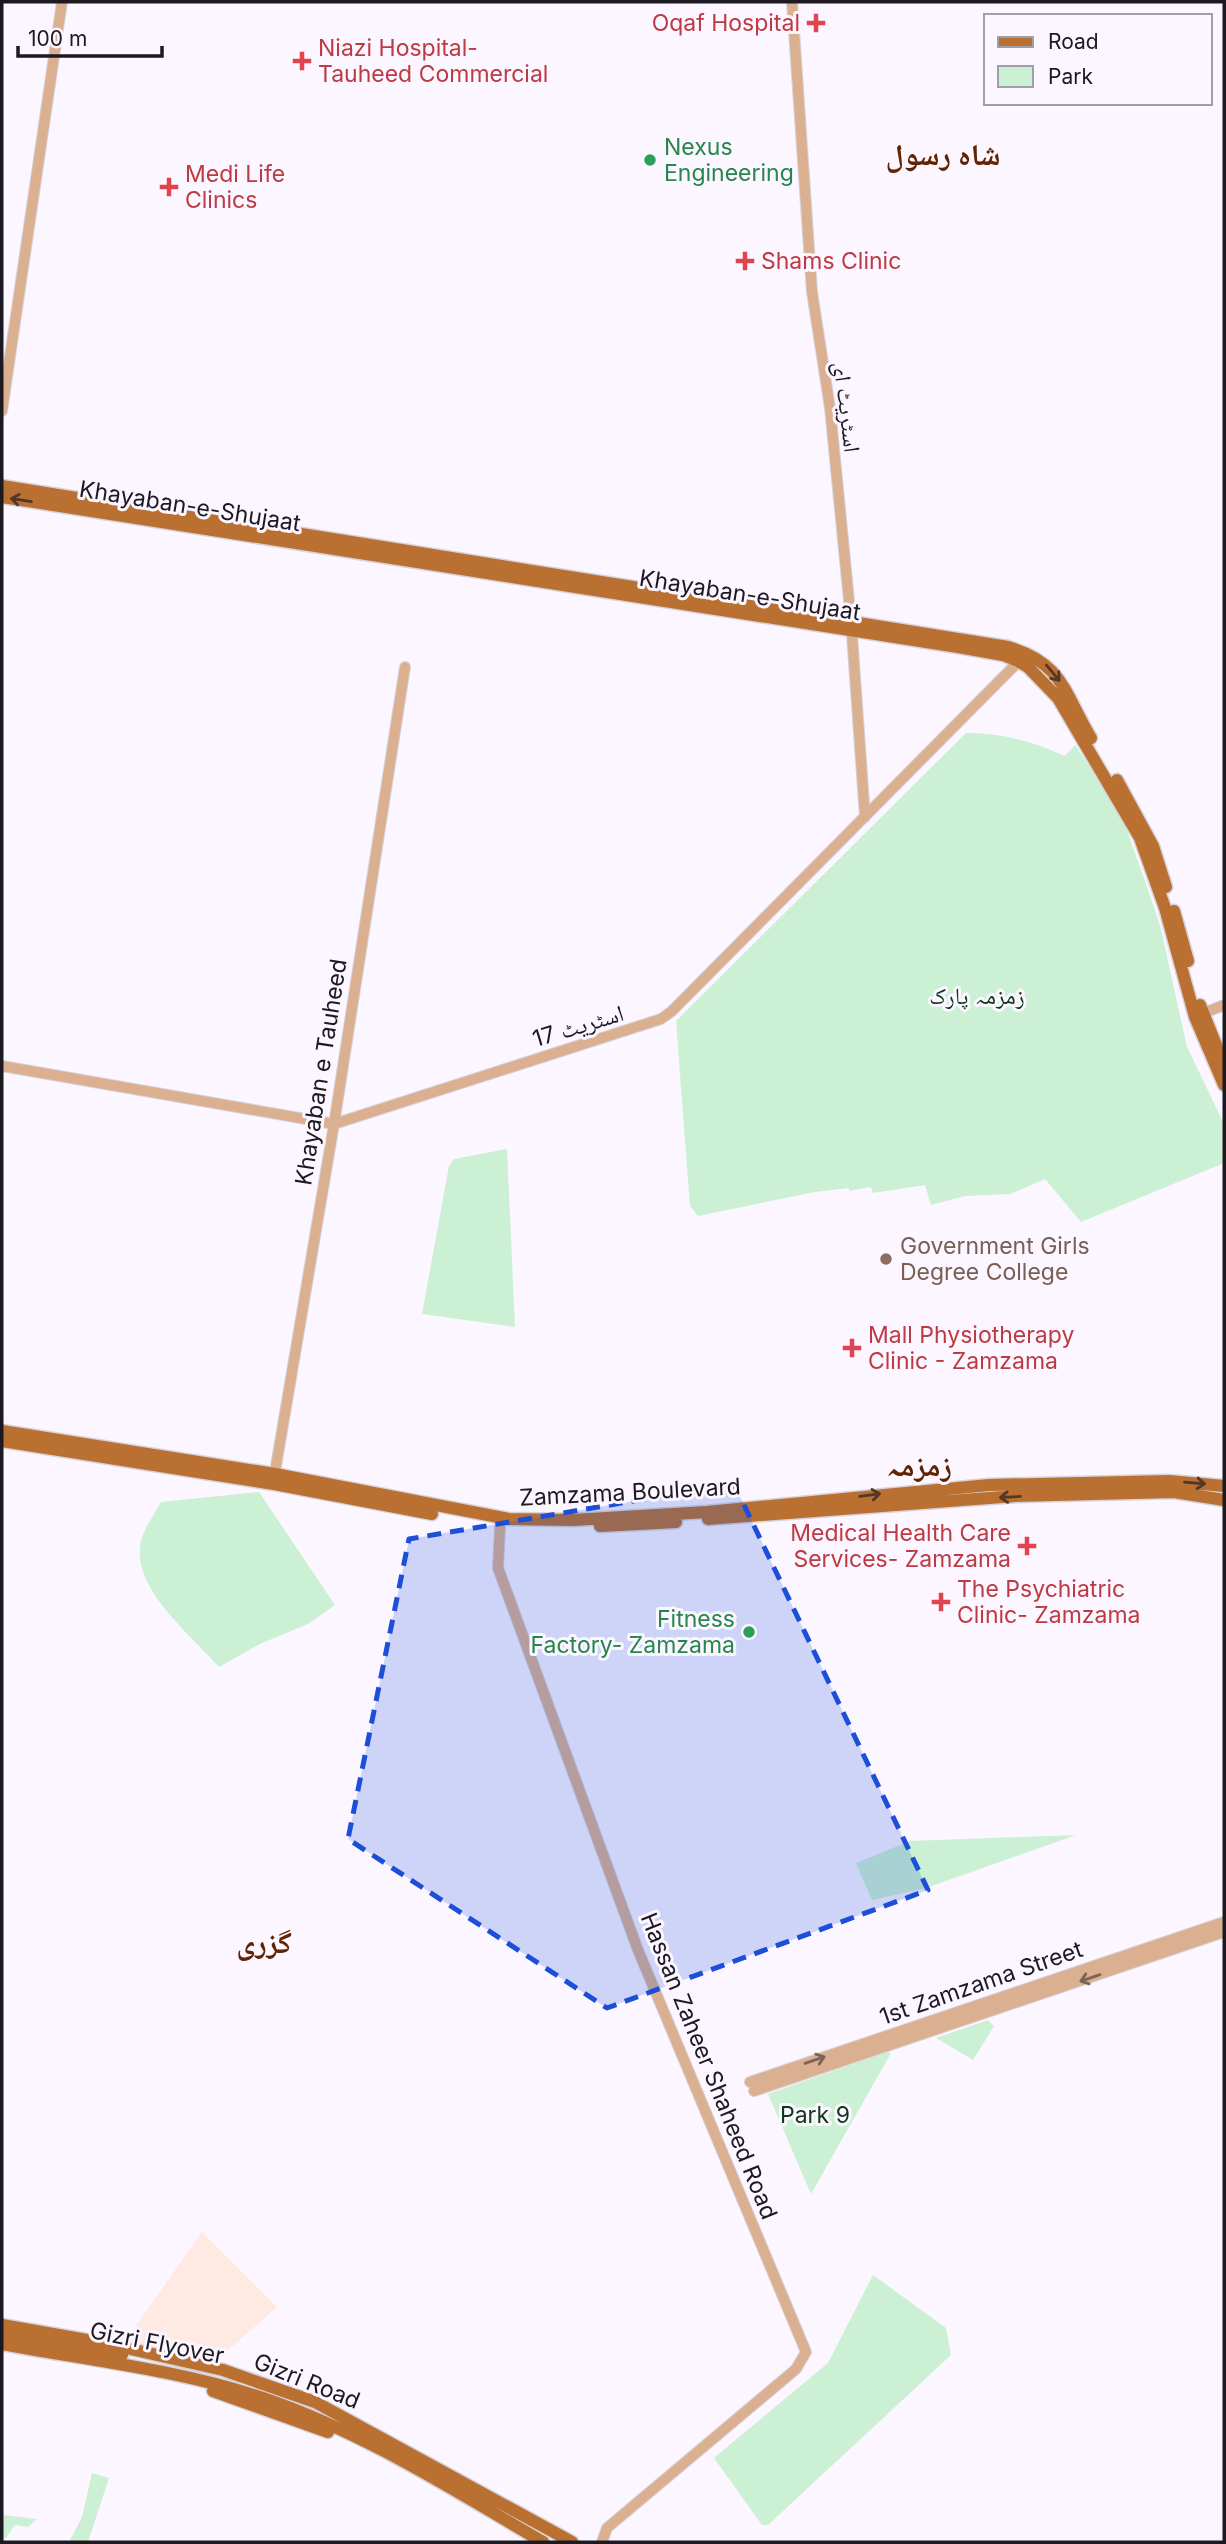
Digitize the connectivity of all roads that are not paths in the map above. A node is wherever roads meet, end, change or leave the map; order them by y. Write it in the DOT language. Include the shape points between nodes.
graph roads {
  1 [pos="62,2"];
  2 [pos="792,2"];
  3 [pos="2,411"];
  4 [pos="2,486"];
  5 [pos="2,497"];
  6 [pos="851,627"];
  7 [pos="1022,657"];
  8 [pos="405,667"];
  9 [pos="865,817"];
  10 [pos="1224,1005"];
  11 [pos="1199,1015"];
  12 [pos="1224,1065"];
  13 [pos="2,1066"];
  14 [pos="1224,1085"];
  15 [pos="334,1124"];
  16 [pos="2,1431"];
  17 [pos="2,1441"];
  18 [pos="274,1479"];
  19 [pos="1224,1486"];
  20 [pos="1224,1500"];
  21 [pos="500,1527"];
  22 [pos="1224,1922"];
  23 [pos="1224,1932"];
  24 [pos="1131,1958"];
  25 [pos="752,2087"];
  26 [pos="2,2325"];
  27 [pos="2,2335"];
  28 [pos="2,2344"];
  29 [pos="2,2351"];
  30 [pos="531,2542"];
  31 [pos="543,2542"];
  32 [pos="559,2542"];
  33 [pos="572,2542"];
  34 [pos="602,2542"];
  1 -- 3 [label="street"];
  2 -- 6 [label="street, اسٹریٹ ای" via="812,292 830,408"];
  4 -- 6 [label="main road, Khayaban-e-Shujaat"];
  6 -- 5 [label="main road, Khayaban-e-Shujaat, one-way"];
  6 -- 7 [label="main road, Khayaban-e-Shujaat" via="1008,647"];
  6 -- 9 [label="street, اسٹریٹ ای"];
  7 -- 9 [label="street, اسٹریٹ 17"];
  7 -- 11 [label="main road, Khayaban-e-Shujaat" via="1044,663 1060,682 1148,836 1182,935"];
  8 -- 15 [label="street, Khayaban e Tauheed"];
  9 -- 15 [label="street, اسٹریٹ 17" via="661,1019"];
  10 -- 11 [label="street"];
  11 -- 12 [label="main road, Khayaban-e-Shujaat"];
  11 -- 14 [label="main road, Khayaban-e-Shujaat"];
  13 -- 15 [label="street, اسٹریٹ 17"];
  15 -- 18 [label="street, Khayaban e Tauheed"];
  16 -- 18 [label="main road, Zamzama Boulevard"];
  17 -- 18 [label="main road, Zamzama Boulevard"];
  18 -- 19 [label="main road, Zamzama Boulevard, one-way" via="519,1520 707,1511 989,1485 1169,1481"];
  18 -- 21 [label="main road, Zamzama Boulevard"];
  20 -- 21 [label="main road, Zamzama Boulevard, one-way" via="1174,1492 1016,1496 645,1524"];
  21 -- 34 [label="street, Hassan Zaheer Shaheed Road" via="498,1568 630,1928 806,2352 796,2369 607,2528"];
  22 -- 24 [label="street, 1st Zamzama Street"];
  23 -- 24 [label="street, 1st Zamzama Street"];
  24 -- 25 [label="street, 1st Zamzama Street"];
  26 -- 33 [label="main road, Gizri Road" via="223,2370 315,2402"];
  27 -- 32 [label="main road, Gizri Flyover" via="153,2360 272,2392 383,2442"];
  28 -- 31 [label="main road, Gizri Flyover" via="209,2382 264,2398 396,2456"];
  29 -- 30 [label="main road, Gizri Road" via="215,2392 342,2437"];
}
